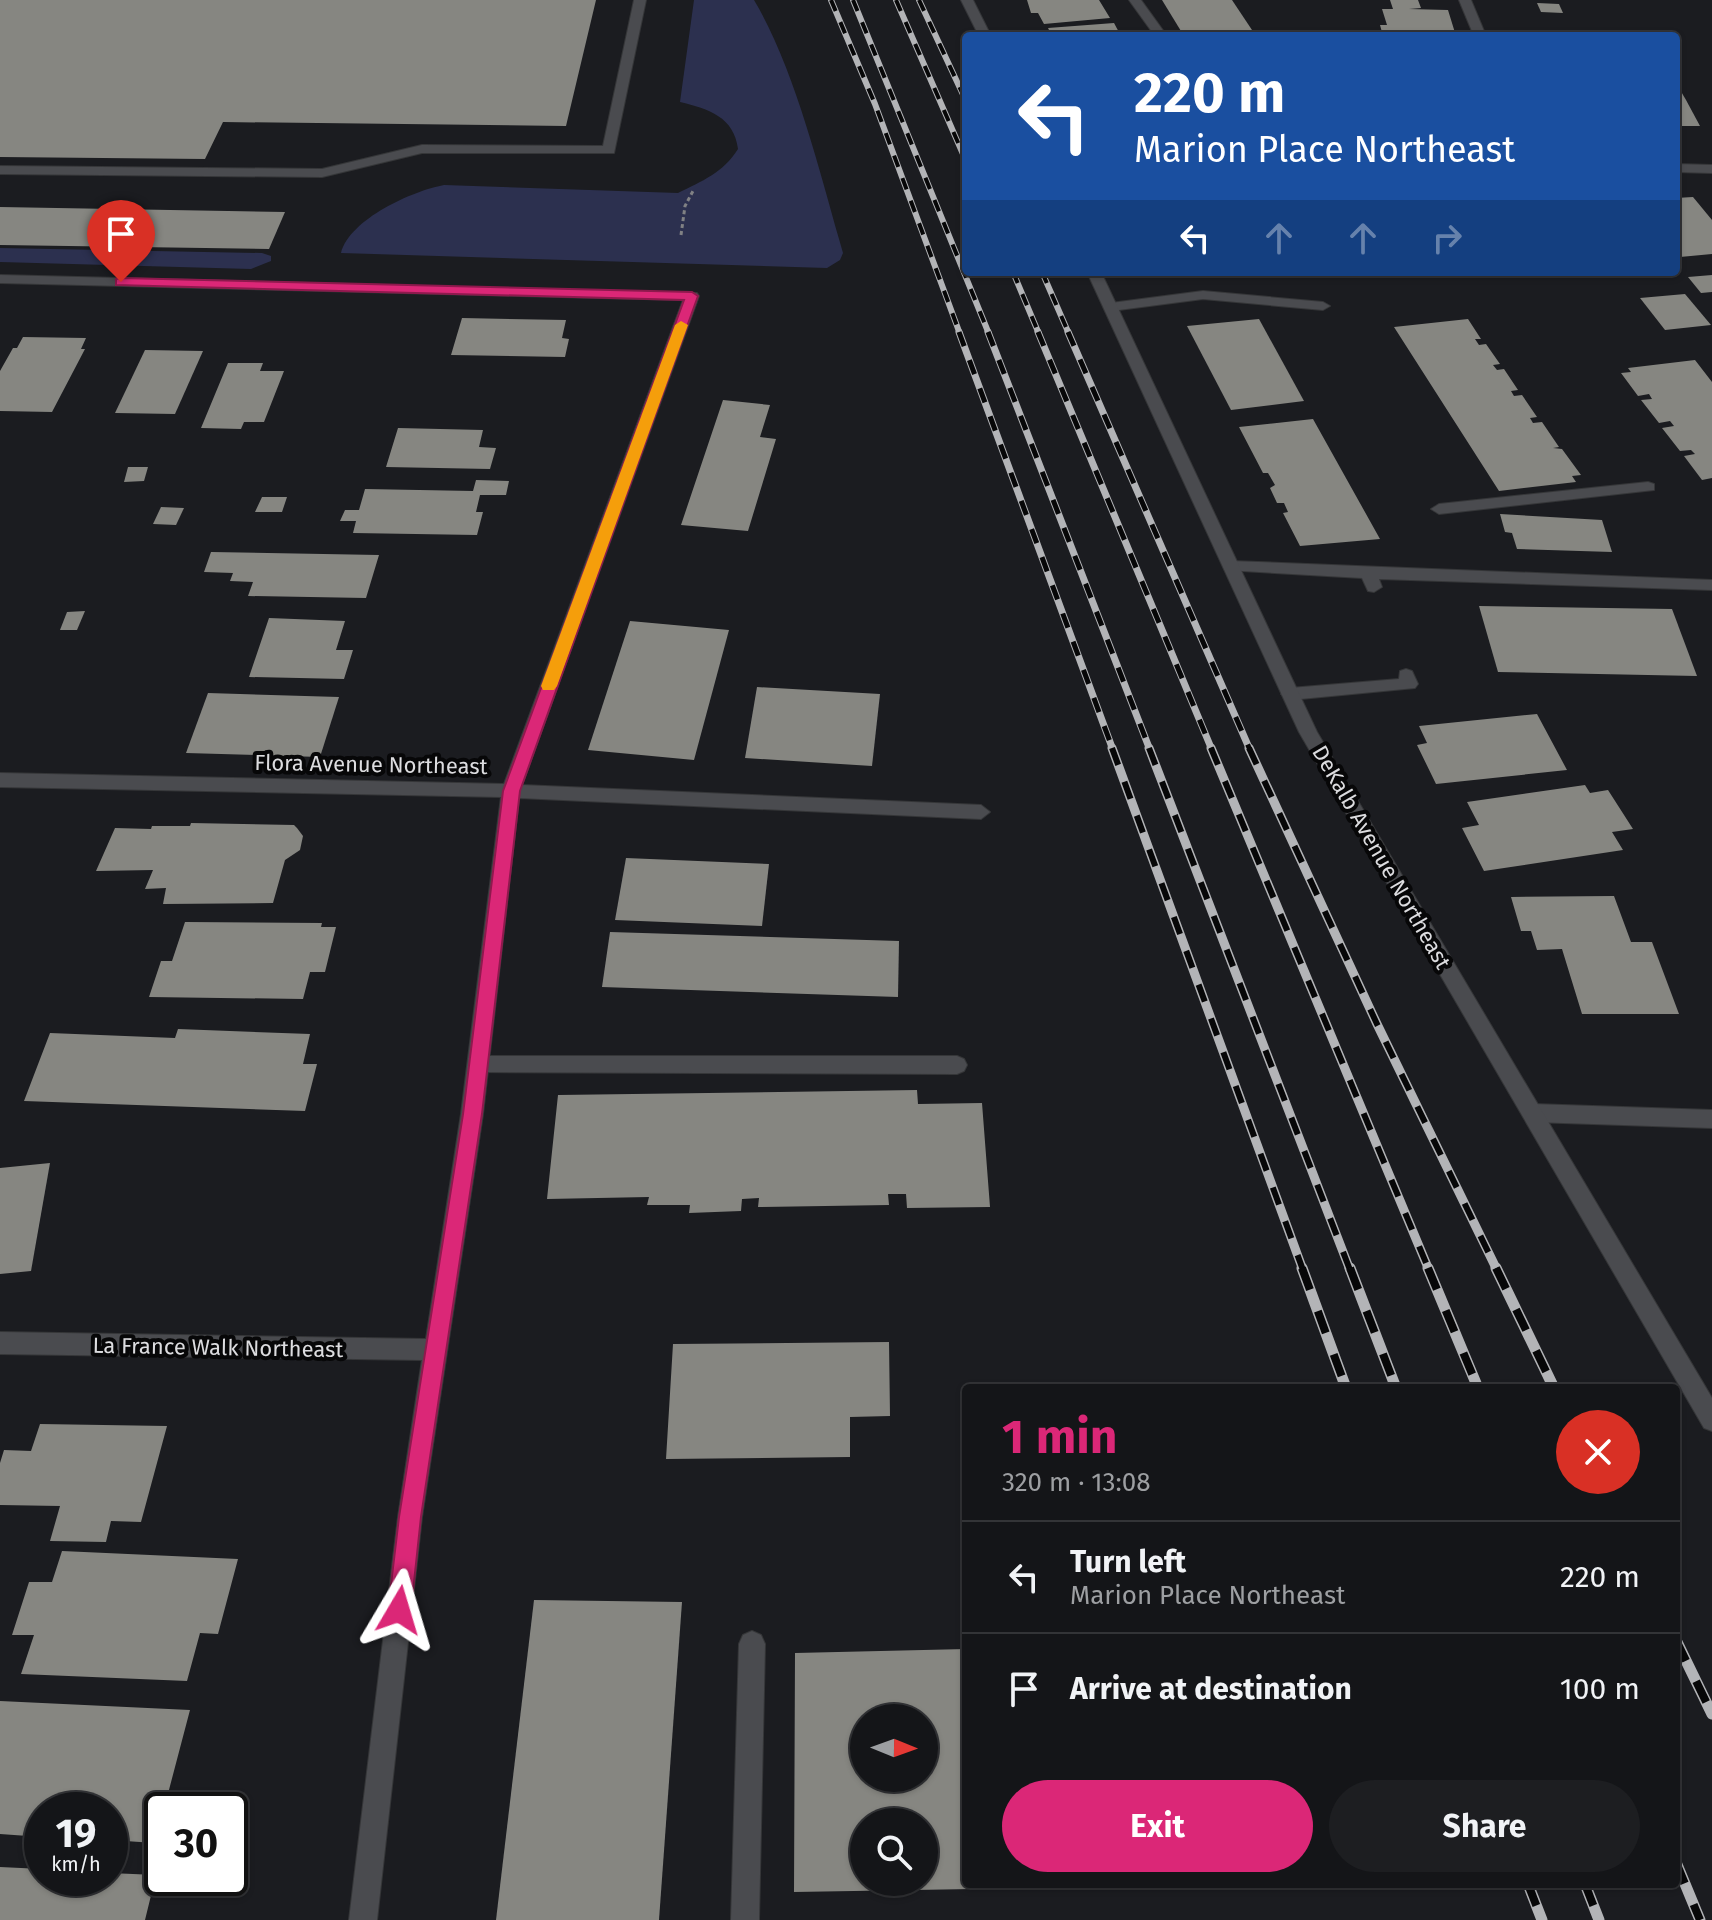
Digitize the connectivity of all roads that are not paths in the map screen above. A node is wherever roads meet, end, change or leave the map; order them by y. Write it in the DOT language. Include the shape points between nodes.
graph roads {
  1 [pos="640,0"];
  2 [pos="967,0"];
  3 [pos="1135,0"];
  4 [pos="1465,0"];
  5 [pos="983,32"];
  6 [pos="1158,32"];
  7 [pos="1478,32"];
  8 [pos="1680,168"];
  9 [pos="1712,169"];
  10 [pos="0,170"];
  11 [pos="1096,276"];
  12 [pos="0,279"];
  13 [pos="1323,306"];
  14 [pos="1111,307"];
  15 [pos="1648,487"];
  16 [pos="1439,509"];
  17 [pos="1231,566"];
  18 [pos="1712,585"];
  19 [pos="1406,675"];
  20 [pos="1290,694"];
  21 [pos="0,780"];
  22 [pos="511,791"];
  23 [pos="981,812"];
  24 [pos="478,1064"];
  25 [pos="957,1065"];
  26 [pos="1533,1113"];
  27 [pos="1712,1119"];
  28 [pos="0,1343"];
  29 [pos="436,1350"];
  30 [pos="1712,1420"];
  31 [pos="752,1644"];
  32 [pos="363,1920"];
  33 [pos="745,1920"];
  1 -- 10 [label="street" via="609,150 422,149 322,173"];
  2 -- 5 [label="street"];
  3 -- 6 [label="street"];
  4 -- 7 [label="street"];
  8 -- 9 [label="street"];
  11 -- 14 [label="street, DeKalb Avenue Northeast"];
  12 -- 22 [label="street" via="692,296"];
  13 -- 14 [label="street" via="1203,295"];
  14 -- 17 [label="street, DeKalb Avenue Northeast"];
  15 -- 16 [label="street"];
  17 -- 18 [label="street" via="1371,580"];
  17 -- 20 [label="street, DeKalb Avenue Northeast"];
  19 -- 20 [label="street" via="1409,684"];
  20 -- 26 [label="street, DeKalb Avenue Northeast" via="1351,808"];
  21 -- 22 [label="street, Flora Avenue Northeast"];
  22 -- 23 [label="street, Flora Avenue Northeast"];
  22 -- 24 [label="street"];
  24 -- 25 [label="street"];
  24 -- 29 [label="street"];
  26 -- 27 [label="street"];
  26 -- 30 [label="street, DeKalb Avenue Northeast"];
  28 -- 29 [label="street, La France Walk Northeast"];
  29 -- 32 [label="street" via="410,1517"];
  31 -- 33 [label="street"];
}
